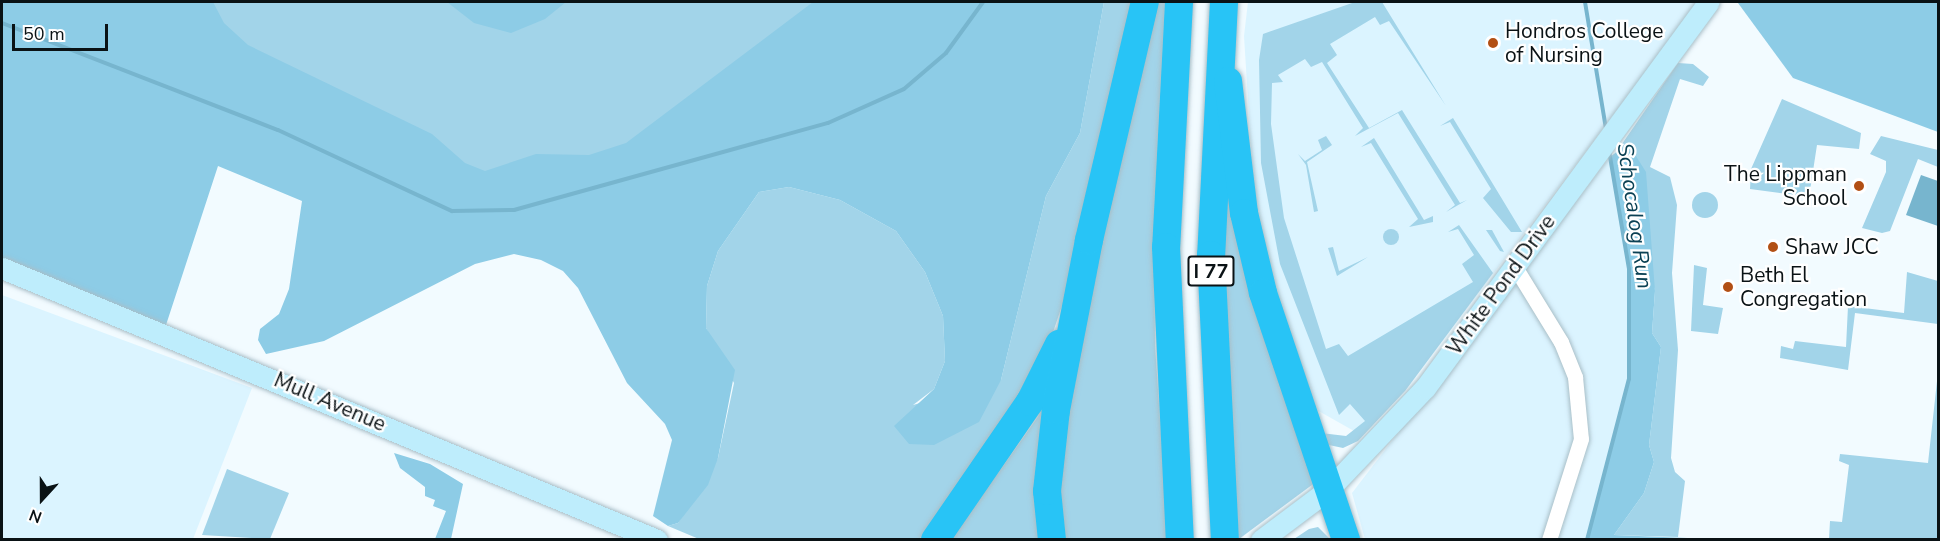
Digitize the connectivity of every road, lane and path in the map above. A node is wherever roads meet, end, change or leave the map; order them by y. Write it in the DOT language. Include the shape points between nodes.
graph roads {
  1 [pos="1145,2"];
  2 [pos="1179,2"];
  3 [pos="1224,2"];
  4 [pos="1709,2"];
  5 [pos="1220,32"];
  6 [pos="1515,267"];
  7 [pos="2,268"];
  8 [pos="1074,315"];
  9 [pos="1329,489"];
  10 [pos="657,540"];
  11 [pos="935,540"];
  12 [pos="1052,540"];
  13 [pos="1180,540"];
  14 [pos="1225,540"];
  15 [pos="1261,540"];
  16 [pos="1346,540"];
  17 [pos="1549,540"];
  1 -- 8 [label="highway"];
  2 -- 13 [label="highway, I 77" via="1166,246"];
  3 -- 5 [label="highway, I 77"];
  4 -- 6 [label="street, White Pond Drive"];
  5 -- 9 [label="highway" via="1250,243"];
  5 -- 14 [label="highway, I 77" via="1212,167 1211,322"];
  6 -- 9 [label="street, White Pond Drive" via="1413,402"];
  6 -- 17 [label="street" via="1561,342 1575,377 1581,439"];
  7 -- 10 [label="street, Mull Avenue"];
  8 -- 11 [label="highway" via="1030,402"];
  8 -- 12 [label="highway" via="1050,461"];
  9 -- 15 [label="street, White Pond Drive"];
  9 -- 16 [label="highway"];
}
